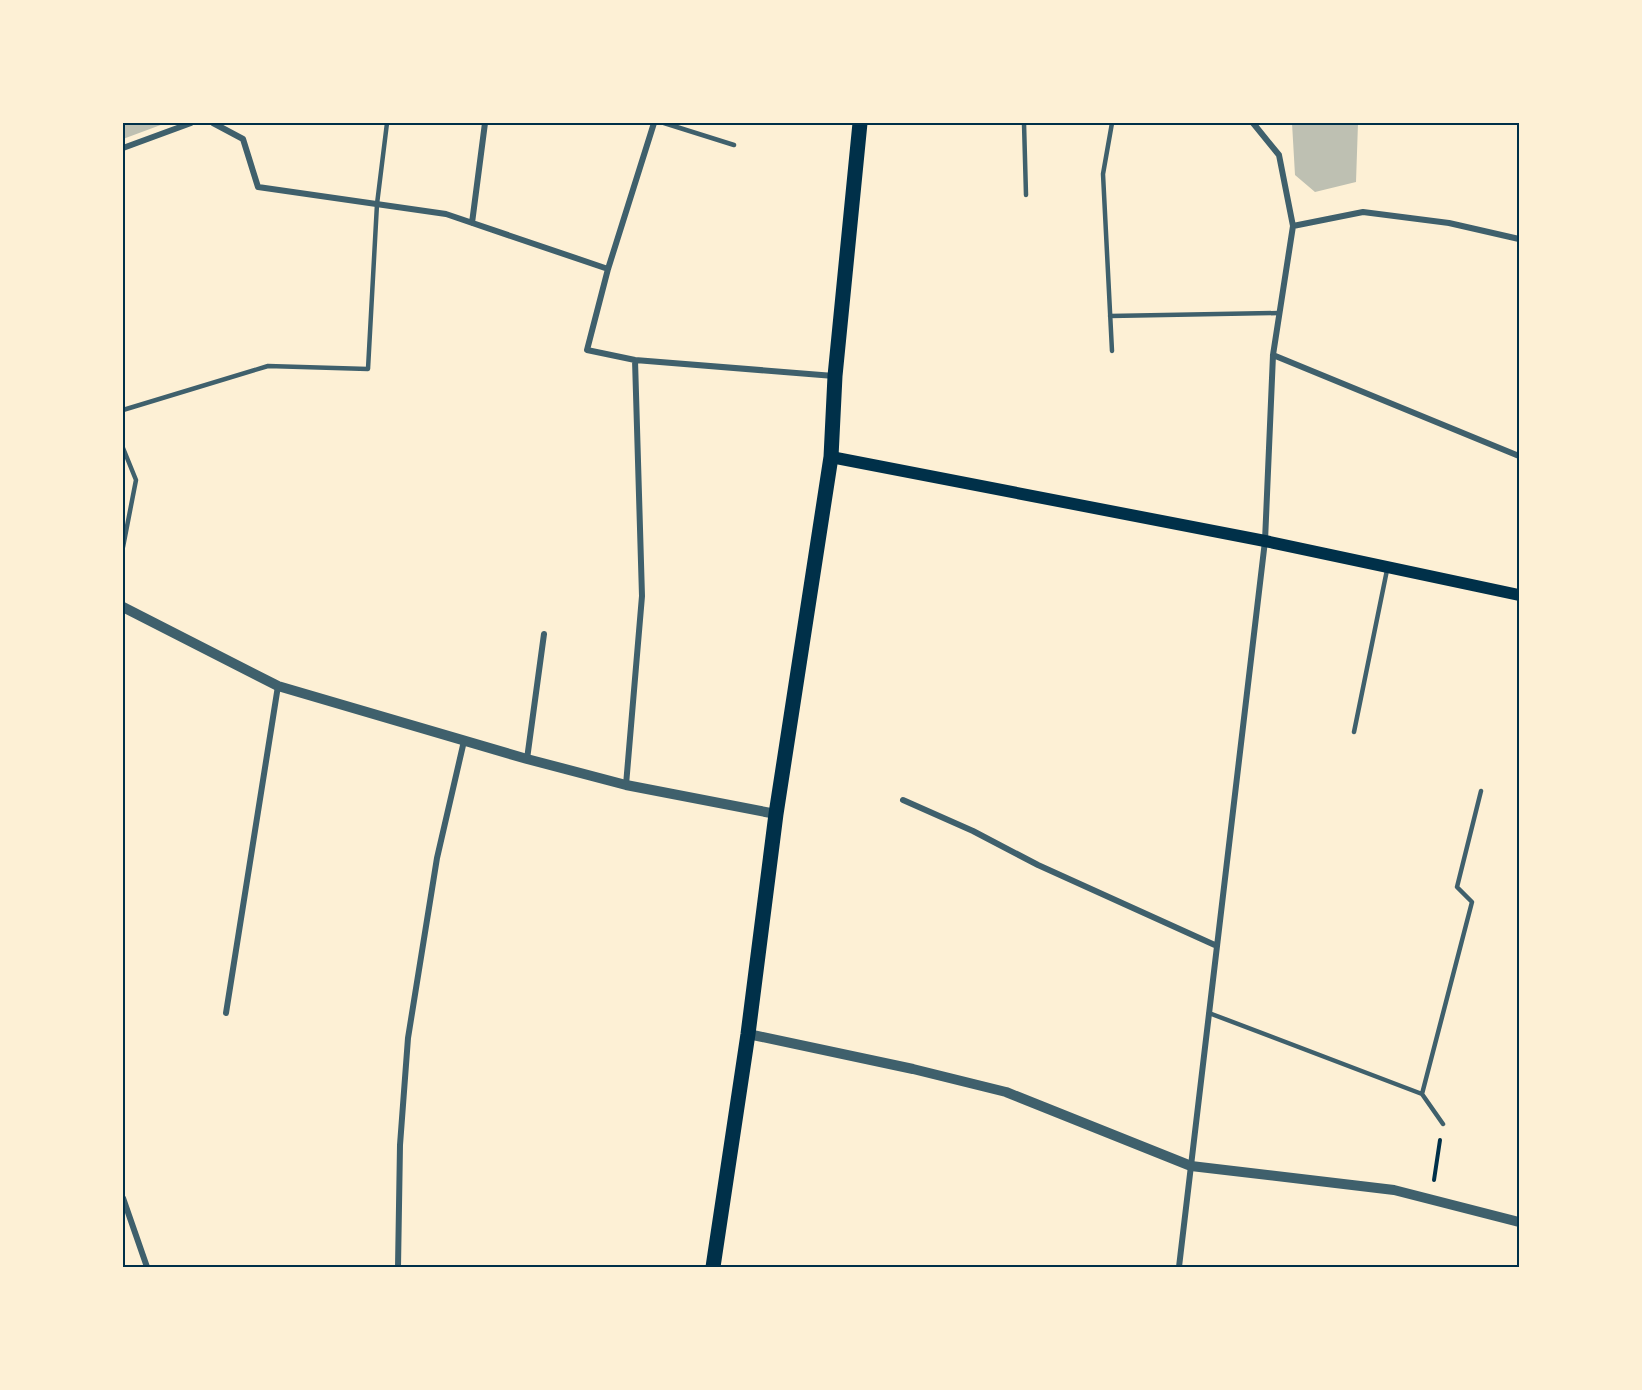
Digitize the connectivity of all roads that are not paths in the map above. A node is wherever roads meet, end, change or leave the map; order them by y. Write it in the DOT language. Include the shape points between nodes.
graph roads {
  1 [pos="191,123"];
  2 [pos="213,123"];
  3 [pos="387,123"];
  4 [pos="485,123"];
  5 [pos="654,123"];
  6 [pos="664,123"];
  7 [pos="860,123"];
  8 [pos="1024,123"];
  9 [pos="1112,123"];
  10 [pos="1253,123"];
  11 [pos="734,145"];
  12 [pos="123,148"];
  13 [pos="1026,195"];
  14 [pos="376,204"];
  15 [pos="472,223"];
  16 [pos="1293,226"];
  17 [pos="1519,239"];
  18 [pos="608,269"];
  19 [pos="1279,313"];
  20 [pos="1110,316"];
  21 [pos="1112,351"];
  22 [pos="1273,355"];
  23 [pos="635,360"];
  24 [pos="835,376"];
  25 [pos="123,410"];
  26 [pos="123,448"];
  27 [pos="1519,456"];
  28 [pos="831,458"];
  29 [pos="1265,541"];
  30 [pos="123,547"];
  31 [pos="1388,567"];
  32 [pos="1519,595"];
  33 [pos="123,607"];
  34 [pos="544,634"];
  35 [pos="278,686"];
  36 [pos="1354,732"];
  37 [pos="464,741"];
  38 [pos="527,759"];
  39 [pos="626,785"];
  40 [pos="1481,791"];
  41 [pos="903,800"];
  42 [pos="776,814"];
  43 [pos="1216,946"];
  44 [pos="226,1013"];
  45 [pos="1209,1013"];
  46 [pos="748,1034"];
  47 [pos="1422,1094"];
  48 [pos="1443,1124"];
  49 [pos="1191,1166"];
  50 [pos="123,1198"];
  51 [pos="1519,1222"];
  52 [pos="147,1267"];
  53 [pos="398,1267"];
  54 [pos="713,1267"];
  55 [pos="1179,1267"];
  1 -- 12 [label="street"];
  2 -- 14 [label="street" via="243,139 258,187"];
  3 -- 14 [label="lane"];
  4 -- 15 [label="street"];
  5 -- 18 [label="street"];
  6 -- 11 [label="lane"];
  7 -- 24 [label="main road"];
  8 -- 13 [label="lane"];
  9 -- 20 [label="lane" via="1102,174"];
  10 -- 16 [label="street" via="1278,154"];
  14 -- 15 [label="street" via="446,214"];
  14 -- 25 [label="lane" via="368,369 268,366"];
  15 -- 18 [label="street"];
  16 -- 17 [label="street" via="1363,212 1449,223"];
  16 -- 19 [label="street"];
  18 -- 23 [label="street" via="586,350"];
  19 -- 20 [label="lane"];
  19 -- 22 [label="street"];
  20 -- 21 [label="lane"];
  22 -- 27 [label="street"];
  22 -- 29 [label="street"];
  23 -- 24 [label="street"];
  23 -- 39 [label="street" via="642,596"];
  24 -- 28 [label="main road"];
  26 -- 30 [label="lane" via="136,480"];
  28 -- 29 [label="main road"];
  28 -- 42 [label="main road"];
  29 -- 31 [label="main road"];
  29 -- 43 [label="street"];
  31 -- 32 [label="main road"];
  31 -- 36 [label="lane"];
  33 -- 35 [label="street"];
  34 -- 38 [label="street"];
  35 -- 37 [label="street"];
  35 -- 44 [label="street"];
  37 -- 38 [label="street"];
  37 -- 53 [label="street" via="437,858 408,1038 400,1144"];
  38 -- 39 [label="street"];
  39 -- 42 [label="street"];
  40 -- 47 [label="lane" via="1457,887 1472,902"];
  41 -- 43 [label="street"];
  42 -- 46 [label="main road"];
  43 -- 45 [label="street"];
  45 -- 47 [label="lane"];
  45 -- 49 [label="street"];
  46 -- 49 [label="street" via="1006,1092"];
  46 -- 54 [label="main road"];
  47 -- 48 [label="lane"];
  49 -- 51 [label="street" via="1394,1190"];
  49 -- 55 [label="street"];
  50 -- 52 [label="street"];
}
